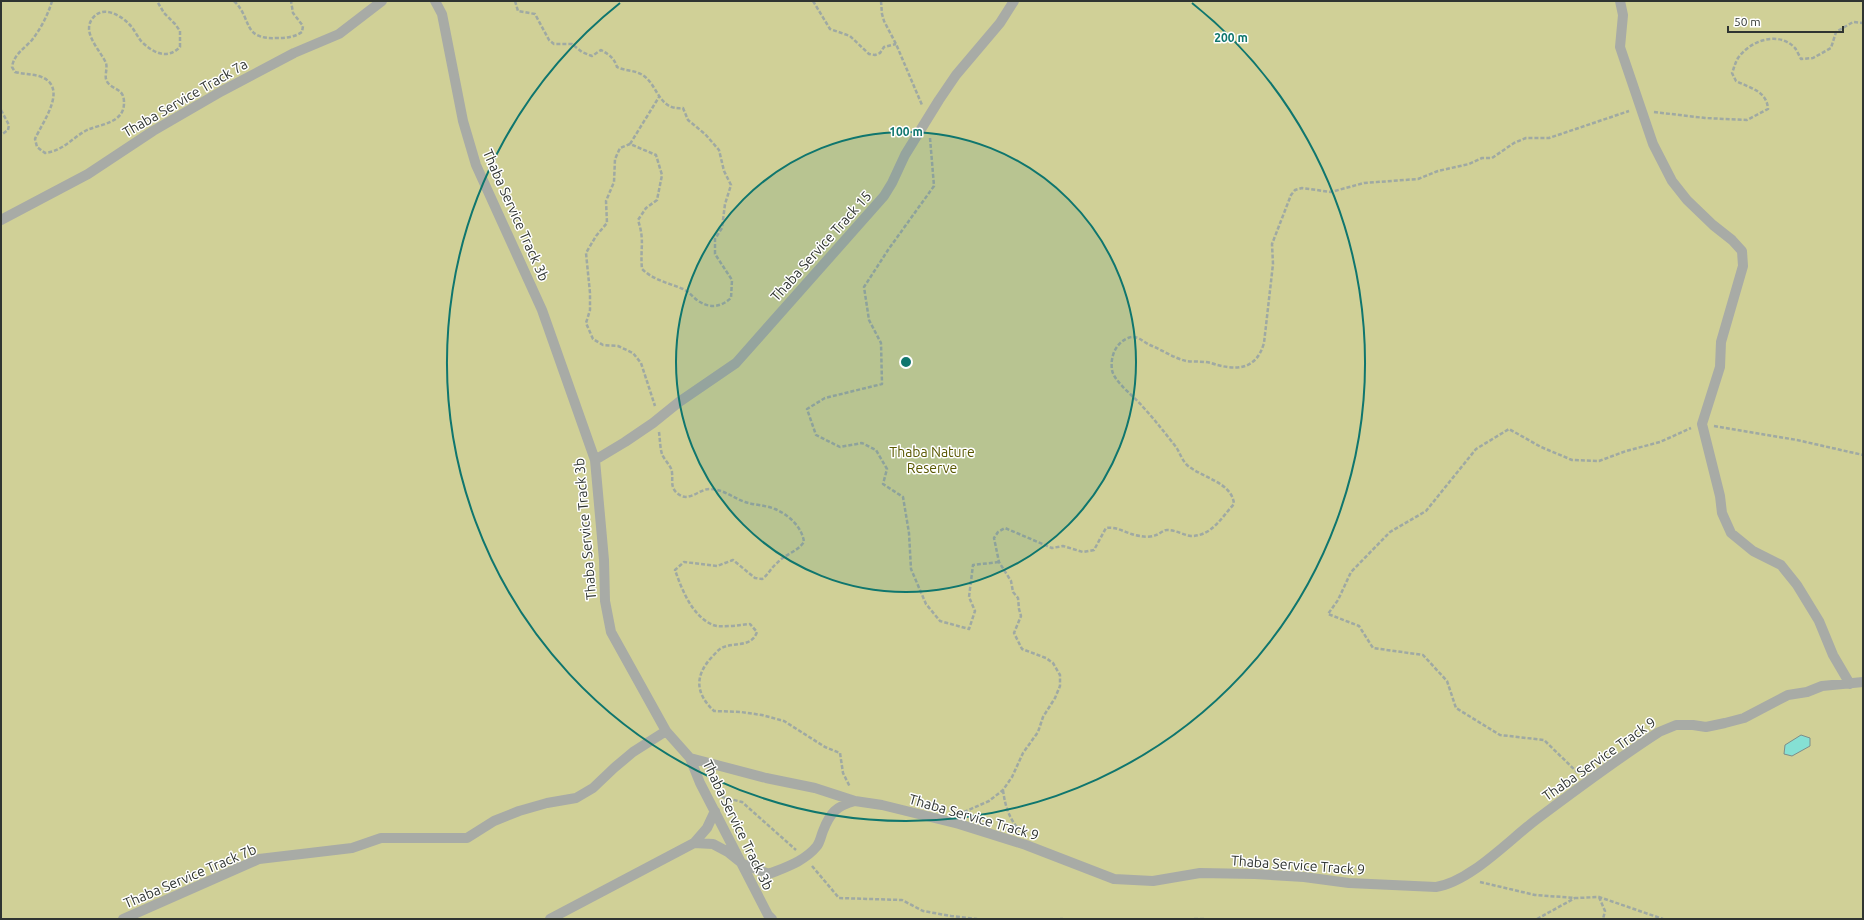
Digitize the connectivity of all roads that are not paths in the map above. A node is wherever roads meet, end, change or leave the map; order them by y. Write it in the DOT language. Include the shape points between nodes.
graph roads {
  1 [pos="382,1"];
  2 [pos="435,1"];
  3 [pos="1014,1"];
  4 [pos="1620,1"];
  5 [pos="1,220"];
  6 [pos="595,460"];
  7 [pos="1863,682"];
  8 [pos="1850,684"];
  9 [pos="666,731"];
  10 [pos="690,758"];
  11 [pos="855,801"];
  12 [pos="715,811"];
  13 [pos="694,843"];
  14 [pos="743,864"];
  15 [pos="123,919"];
  16 [pos="550,919"];
  17 [pos="772,919"];
  1 -- 5 [label="street, Thaba Service Track 7a" via="339,34 294,53 222,91 153,131 88,174"];
  2 -- 6 [label="street, Thaba Service Track 3b" via="442,14 463,121 474,159 542,310"];
  3 -- 6 [label="street, Thaba Service Track 15" via="1000,23 956,75 904,155 884,196 783,309 746,355"];
  4 -- 8 [label="street" via="1623,15 1620,47 1653,144 1672,181 1687,200 1742,250 1743,266 1721,342 1720,367 1702,424 1722,513 1731,532 1753,551 1780,565 1797,585 1819,620 1833,655"];
  6 -- 9 [label="street, Thaba Service Track 3b" via="605,601 611,632"];
  7 -- 8 [label="street, Thaba Service Track 9"];
  8 -- 11 [label="street, Thaba Service Track 9" via="1822,686 1788,695 1744,718 1725,723 1706,727 1676,725 1659,732 1536,820 1465,876 1436,887 1349,883 1255,874 1208,873 1153,881 1108,878 1034,849 946,821"];
  9 -- 10 [label="street, Thaba Service Track 3b"];
  9 -- 15 [label="street, Thaba Service Track 7b" via="633,752 593,788 576,798 519,811 494,821 467,838 381,838 352,848 259,859"];
  10 -- 11 [label="street, Thaba Service Track 9" via="815,788"];
  10 -- 12 [label="street, Thaba Service Track 3b"];
  11 -- 14 [label="street" via="841,805 831,813 818,844 791,865 769,874"];
  12 -- 13 [label="street" via="707,828"];
  12 -- 14 [label="street, Thaba Service Track 3b"];
  13 -- 14 [label="street" via="713,844"];
  13 -- 16 [label="street"];
  14 -- 17 [label="street, Thaba Service Track 3b"];
}
